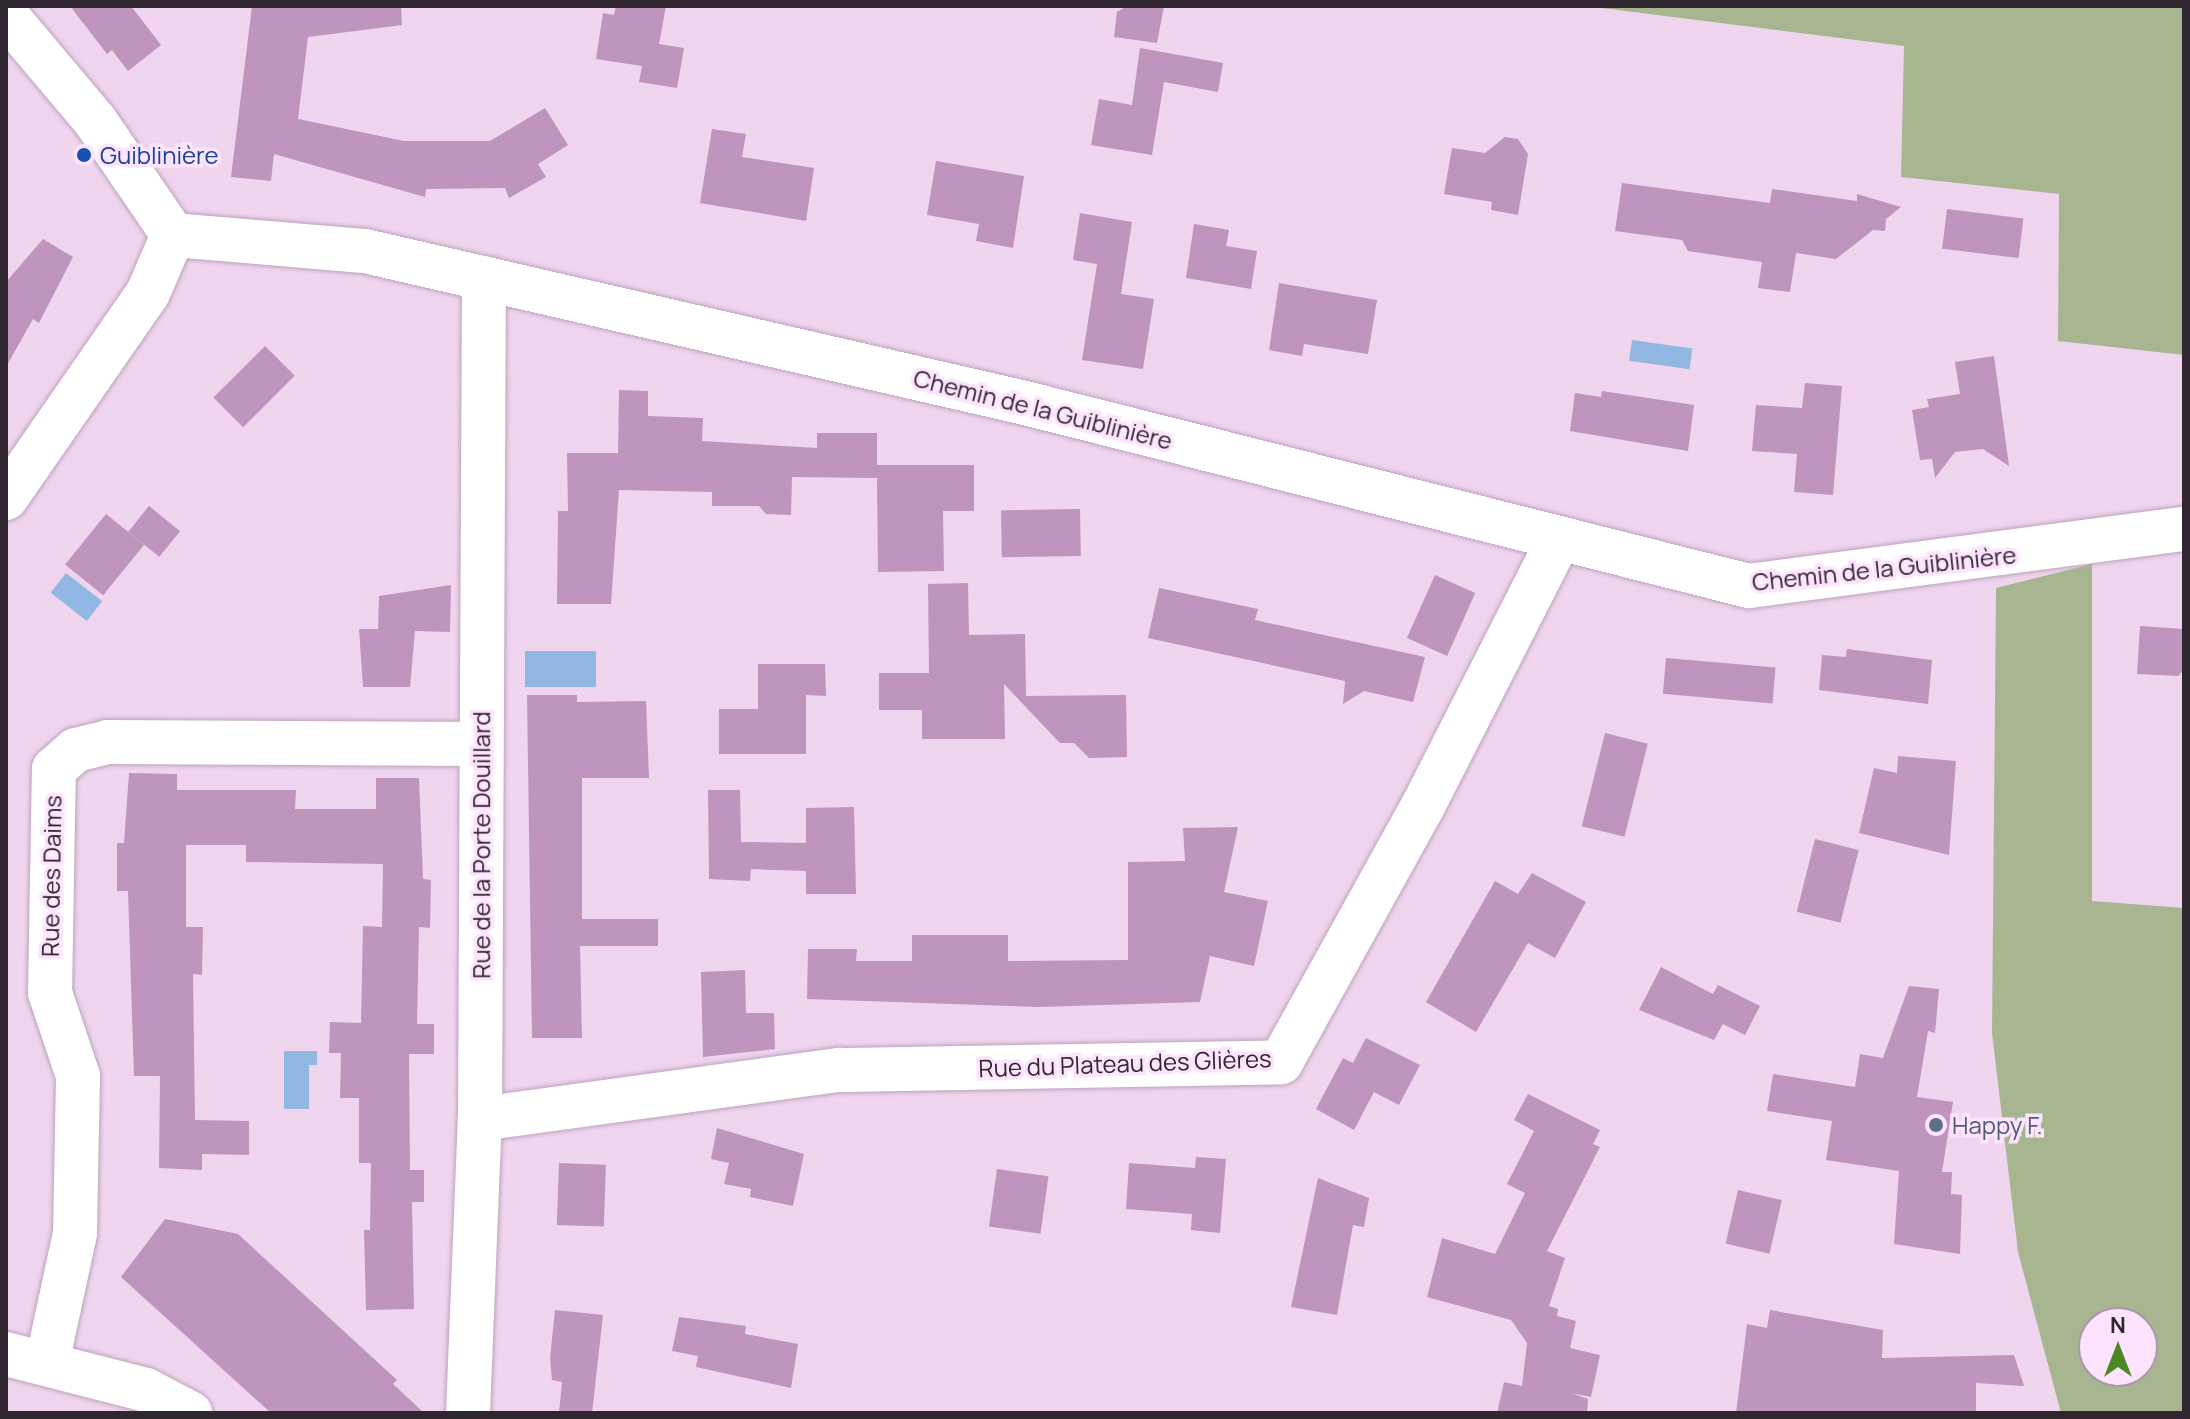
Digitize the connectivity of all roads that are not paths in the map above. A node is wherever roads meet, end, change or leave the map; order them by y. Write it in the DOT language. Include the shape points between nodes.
graph roads {
  1 [pos="6,15"];
  2 [pos="173,235"];
  3 [pos="484,278"];
  4 [pos="6,498"];
  5 [pos="2184,529"];
  6 [pos="1558,541"];
  7 [pos="480,744"];
  8 [pos="480,1119"];
  9 [pos="26,1358"];
  10 [pos="190,1413"];
  11 [pos="468,1413"];
  1 -- 2 [label="street" via="96,122"];
  2 -- 3 [label="street, Chemin de la Guiblinière" via="365,251"];
  2 -- 4 [label="street" via="148,293"];
  3 -- 6 [label="street, Chemin de la Guiblinière" via="1025,403"];
  3 -- 7 [label="street, Rue de la Porte Douillard"];
  5 -- 6 [label="street, Chemin de la Guiblinière" via="1749,586"];
  6 -- 8 [label="street, Rue du Plateau des Glières" via="1422,808 1281,1062 840,1070"];
  7 -- 8 [label="street, Rue de la Porte Douillard"];
  7 -- 9 [label="street, Rue des Daims" via="107,742 76,750 54,769 50,993 78,1076 75,1233"];
  8 -- 11 [label="street, Rue de la Porte Douillard"];
  9 -- 10 [label="street" via="146,1390"];
}
